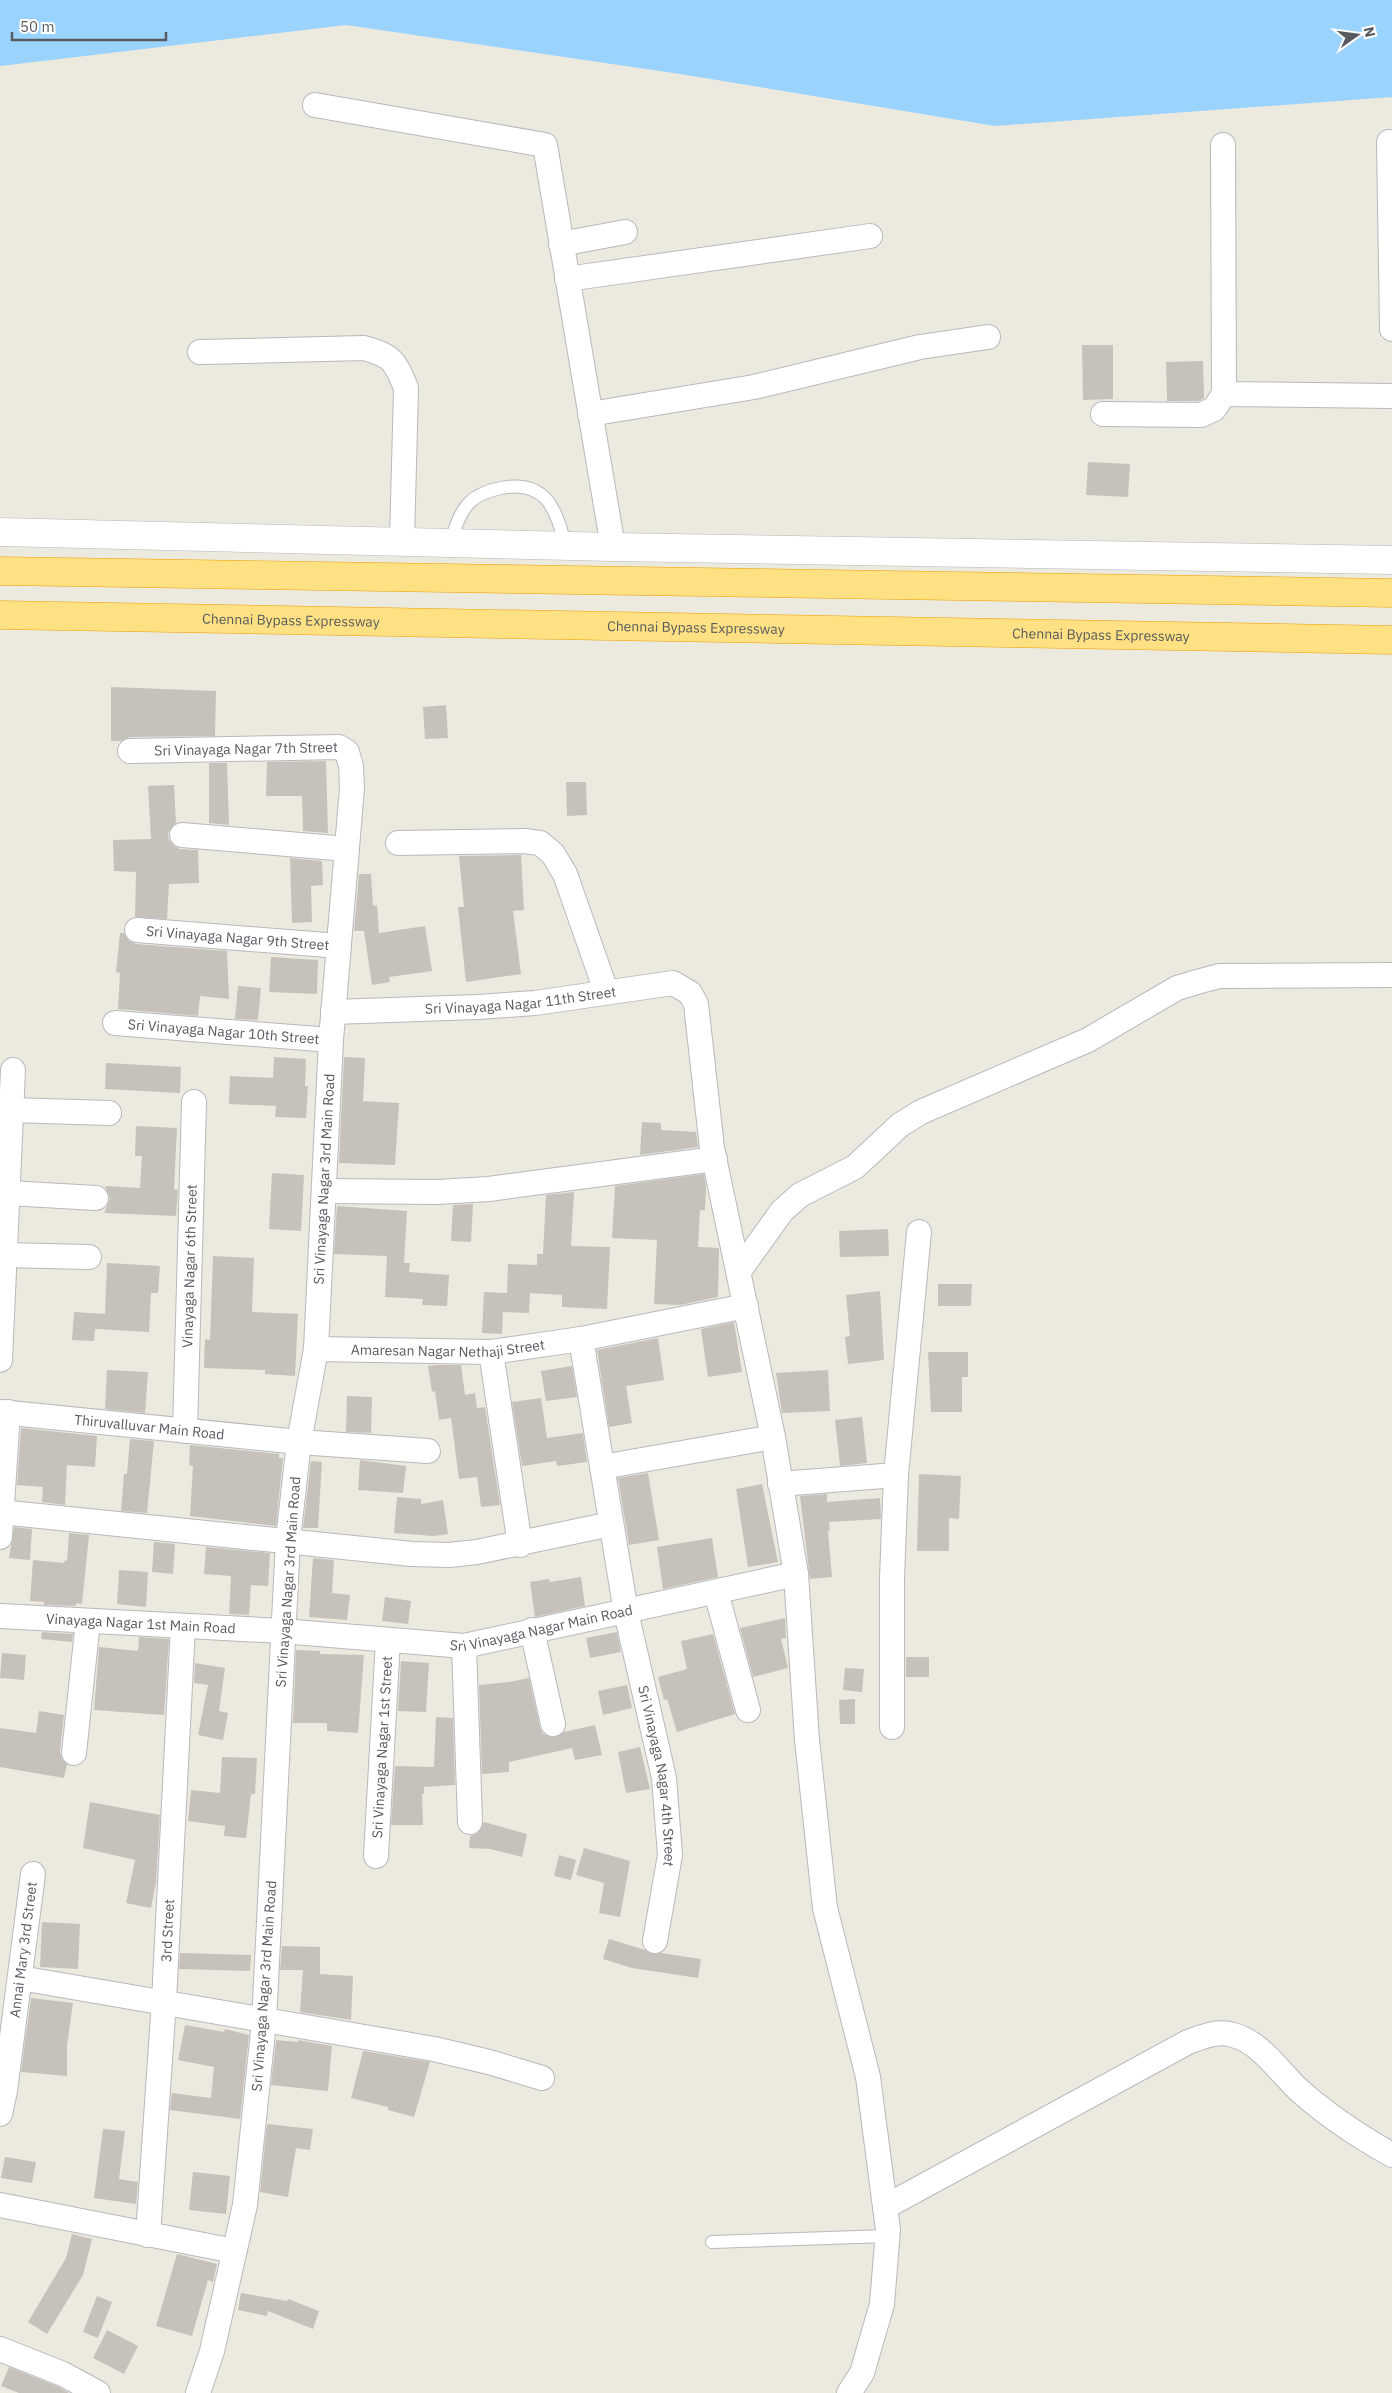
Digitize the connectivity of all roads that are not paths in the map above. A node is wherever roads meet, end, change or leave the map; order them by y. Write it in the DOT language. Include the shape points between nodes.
graph roads {
  1 [pos="315,105"];
  2 [pos="1389,142"];
  3 [pos="1223,145"];
  4 [pos="626,232"];
  5 [pos="870,236"];
  6 [pos="561,244"];
  7 [pos="567,279"];
  8 [pos="1392,329"];
  9 [pos="988,337"];
  10 [pos="200,352"];
  11 [pos="1224,394"];
  12 [pos="1392,396"];
  13 [pos="590,414"];
  14 [pos="1103,414"];
  15 [pos="0,532"];
  16 [pos="402,542"];
  17 [pos="450,543"];
  18 [pos="565,545"];
  19 [pos="613,547"];
  20 [pos="1392,560"];
  21 [pos="0,571"];
  22 [pos="1392,592"];
  23 [pos="0,615"];
  24 [pos="1392,640"];
  25 [pos="130,751"];
  26 [pos="351,766"];
  27 [pos="182,835"];
  28 [pos="398,843"];
  29 [pos="347,849"];
  30 [pos="136,930"];
  31 [pos="339,946"];
  32 [pos="1392,975"];
  33 [pos="606,991"];
  34 [pos="334,1012"];
  35 [pos="115,1023"];
  36 [pos="331,1040"];
  37 [pos="13,1070"];
  38 [pos="194,1102"];
  39 [pos="11,1110"];
  40 [pos="109,1113"];
  41 [pos="715,1159"];
  42 [pos="324,1191"];
  43 [pos="8,1192"];
  44 [pos="96,1198"];
  45 [pos="919,1232"];
  46 [pos="5,1255"];
  47 [pos="89,1258"];
  48 [pos="739,1271"];
  49 [pos="746,1306"];
  50 [pos="581,1339"];
  51 [pos="316,1349"];
  52 [pos="491,1352"];
  53 [pos="0,1360"];
  54 [pos="4,1412"];
  55 [pos="185,1431"];
  56 [pos="773,1437"];
  57 [pos="299,1442"];
  58 [pos="428,1452"];
  59 [pos="602,1467"];
  60 [pos="896,1475"];
  61 [pos="780,1484"];
  62 [pos="1,1512"];
  63 [pos="611,1524"];
  64 [pos="0,1537"];
  65 [pos="288,1540"];
  66 [pos="520,1544"];
  67 [pos="796,1574"];
  68 [pos="716,1592"];
  69 [pos="626,1612"];
  70 [pos="0,1616"];
  71 [pos="88,1620"];
  72 [pos="182,1626"];
  73 [pos="532,1630"];
  74 [pos="282,1631"];
  75 [pos="388,1640"];
  76 [pos="464,1646"];
  77 [pos="748,1710"];
  78 [pos="553,1724"];
  79 [pos="892,1727"];
  80 [pos="74,1753"];
  81 [pos="470,1822"];
  82 [pos="376,1856"];
  83 [pos="33,1874"];
  84 [pos="655,1941"];
  85 [pos="20,1978"];
  86 [pos="164,2001"];
  87 [pos="264,2022"];
  88 [pos="542,2078"];
  89 [pos="0,2114"];
  90 [pos="1392,2155"];
  91 [pos="0,2205"];
  92 [pos="885,2207"];
  93 [pos="148,2235"];
  94 [pos="887,2236"];
  95 [pos="712,2242"];
  96 [pos="234,2251"];
  97 [pos="0,2348"];
  98 [pos="61,2383"];
  99 [pos="98,2393"];
  100 [pos="198,2393"];
  101 [pos="849,2393"];
  1 -- 6 [label="street" via="545,145"];
  2 -- 8 [label="street"];
  3 -- 11 [label="street"];
  4 -- 6 [label="street"];
  5 -- 7 [label="street"];
  6 -- 7 [label="street"];
  7 -- 13 [label="street"];
  9 -- 13 [label="street" via="920,347 754,387"];
  10 -- 16 [label="street" via="364,348 387,354 399,370 406,388"];
  11 -- 12 [label="street"];
  11 -- 14 [label="street" via="1214,409 1201,415"];
  13 -- 19 [label="street"];
  15 -- 16 [label="street"];
  16 -- 17 [label="street"];
  17 -- 18 [label="street"];
  17 -- 18 [label="lane" via="460,516 471,501 490,491 516,485 536,490 551,504 559,519"];
  18 -- 19 [label="street"];
  19 -- 20 [label="street"];
  21 -- 22 [label="highway"];
  23 -- 24 [label="highway, Chennai Bypass Expressway"];
  25 -- 26 [label="street, Sri Vinayaga Nagar 7th Street" via="339,747 347,752"];
  26 -- 29 [label="street, Sri Vinayaga Nagar 3rd Main Road"];
  27 -- 29 [label="street"];
  28 -- 33 [label="street" via="524,840 540,843 553,854 565,874"];
  29 -- 31 [label="street, Sri Vinayaga Nagar 3rd Main Road"];
  30 -- 31 [label="street, Sri Vinayaga Nagar 9th Street"];
  31 -- 34 [label="street, Sri Vinayaga Nagar 3rd Main Road"];
  32 -- 48 [label="street" via="1220,976 1176,988 1088,1040 921,1112 900,1125 855,1167 800,1195 782,1211"];
  33 -- 34 [label="street, Sri Vinayaga Nagar 11th Street" via="534,1003"];
  33 -- 41 [label="street, Sri Vinayaga Nagar 11th Street" via="672,983 690,992 696,1004"];
  34 -- 36 [label="street, Sri Vinayaga Nagar 3rd Main Road"];
  35 -- 36 [label="street, Sri Vinayaga Nagar 10th Street"];
  36 -- 42 [label="street, Sri Vinayaga Nagar 3rd Main Road"];
  37 -- 39 [label="street"];
  38 -- 55 [label="street, Vinayaga Nagar 6th Street"];
  39 -- 40 [label="street"];
  39 -- 43 [label="street"];
  41 -- 42 [label="street" via="490,1189"];
  41 -- 48 [label="street"];
  42 -- 51 [label="street, Sri Vinayaga Nagar 3rd Main Road"];
  43 -- 44 [label="street"];
  43 -- 46 [label="street"];
  45 -- 60 [label="street"];
  46 -- 47 [label="street"];
  46 -- 53 [label="street"];
  48 -- 49 [label="street"];
  49 -- 50 [label="street, Amaresan Nagar Nethaji Street"];
  49 -- 56 [label="street"];
  50 -- 52 [label="street, Amaresan Nagar Nethaji Street"];
  50 -- 59 [label="street, Sri Vinayaga Nagar 4th Street"];
  51 -- 52 [label="street, Amaresan Nagar Nethaji Street"];
  51 -- 57 [label="street, Sri Vinayaga Nagar 3rd Main Road"];
  52 -- 66 [label="street"];
  54 -- 55 [label="street, Thiruvalluvar Main Road"];
  54 -- 62 [label="street"];
  55 -- 57 [label="street, Thiruvalluvar Main Road"];
  56 -- 59 [label="street"];
  56 -- 61 [label="street"];
  57 -- 58 [label="street, Thiruvalluvar Main Road"];
  57 -- 65 [label="street, Sri Vinayaga Nagar 3rd Main Road"];
  59 -- 63 [label="street, Sri Vinayaga Nagar 4th Street"];
  60 -- 61 [label="street"];
  60 -- 79 [label="street"];
  61 -- 67 [label="street"];
  62 -- 64 [label="street"];
  62 -- 65 [label="street"];
  63 -- 66 [label="street"];
  63 -- 69 [label="street, Sri Vinayaga Nagar 4th Street"];
  65 -- 66 [label="street" via="449,1555"];
  65 -- 74 [label="street, Sri Vinayaga Nagar 3rd Main Road"];
  67 -- 68 [label="street, Sri Vinayaga Nagar Main Road"];
  67 -- 92 [label="street" via="807,1740 825,1908 868,2077"];
  68 -- 69 [label="street, Sri Vinayaga Nagar Main Road"];
  68 -- 77 [label="street"];
  69 -- 73 [label="street, Sri Vinayaga Nagar Main Road"];
  69 -- 84 [label="street, Sri Vinayaga Nagar 4th Street" via="664,1788 670,1855"];
  70 -- 71 [label="street, Vinayaga Nagar 1st Main Road"];
  71 -- 72 [label="street, Vinayaga Nagar 1st Main Road"];
  71 -- 80 [label="street"];
  72 -- 74 [label="street, Vinayaga Nagar 1st Main Road"];
  72 -- 86 [label="street, 3rd Street"];
  73 -- 76 [label="street, Sri Vinayaga Nagar Main Road"];
  73 -- 78 [label="street"];
  74 -- 75 [label="street, Sri Vinayaga Nagar Main Road"];
  74 -- 87 [label="street, Sri Vinayaga Nagar 3rd Main Road"];
  75 -- 76 [label="street, Sri Vinayaga Nagar Main Road"];
  75 -- 82 [label="street, Sri Vinayaga Nagar 1st Street"];
  76 -- 81 [label="street"];
  83 -- 85 [label="street, Annai Mary 3rd Street"];
  85 -- 86 [label="street"];
  85 -- 89 [label="street, Annai Mary 3rd Street"];
  86 -- 87 [label="street"];
  86 -- 93 [label="street, 3rd Street"];
  87 -- 88 [label="street" via="434,2049"];
  87 -- 96 [label="street, Sri Vinayaga Nagar 3rd Main Road" via="244,2205"];
  90 -- 92 [label="street" via="1345,2126 1301,2092 1253,2044 1232,2034 1210,2034 1188,2042"];
  91 -- 93 [label="street"];
  92 -- 94 [label="street"];
  93 -- 96 [label="street"];
  94 -- 95 [label="lane"];
  94 -- 101 [label="street" via="882,2304 862,2373"];
  96 -- 100 [label="street, Sri Vinayaga Nagar 3rd Main Road" via="212,2351"];
  97 -- 98 [label="street"];
  98 -- 99 [label="street"];
}
